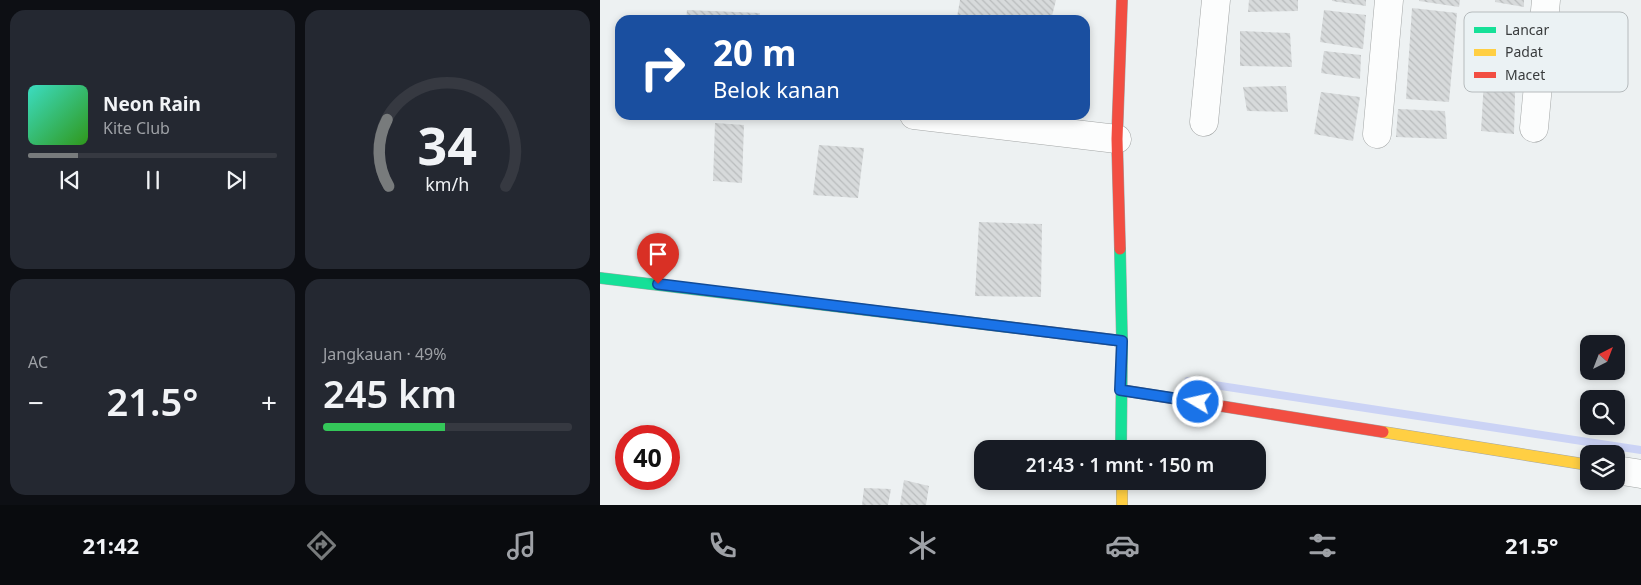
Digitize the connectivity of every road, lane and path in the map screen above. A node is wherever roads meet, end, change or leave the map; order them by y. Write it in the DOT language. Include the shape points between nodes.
graph roads {
  1 [pos="1122,0"];
  2 [pos="1216,0"];
  3 [pos="1389,0"];
  4 [pos="1537,92"];
  5 [pos="956,120"];
  6 [pos="1204,122"];
  7 [pos="1534,128"];
  8 [pos="1377,134"];
  9 [pos="1117,139"];
  10 [pos="600,278"];
  11 [pos="1122,341"];
  12 [pos="1120,390"];
  13 [pos="1121,440"];
  14 [pos="1580,464"];
  15 [pos="1625,471"];
  16 [pos="1641,474"];
  17 [pos="1122,490"];
  18 [pos="1122,505"];
  1 -- 9 [label="street"];
  2 -- 6 [label="street"];
  3 -- 8 [label="street"];
  4 -- 7 [label="street"];
  5 -- 9 [label="street"];
  9 -- 11 [label="street"];
  10 -- 11 [label="street"];
  11 -- 12 [label="street"];
  12 -- 13 [label="street"];
  12 -- 14 [label="street"];
  15 -- 16 [label="street"];
  17 -- 18 [label="street"];
}
